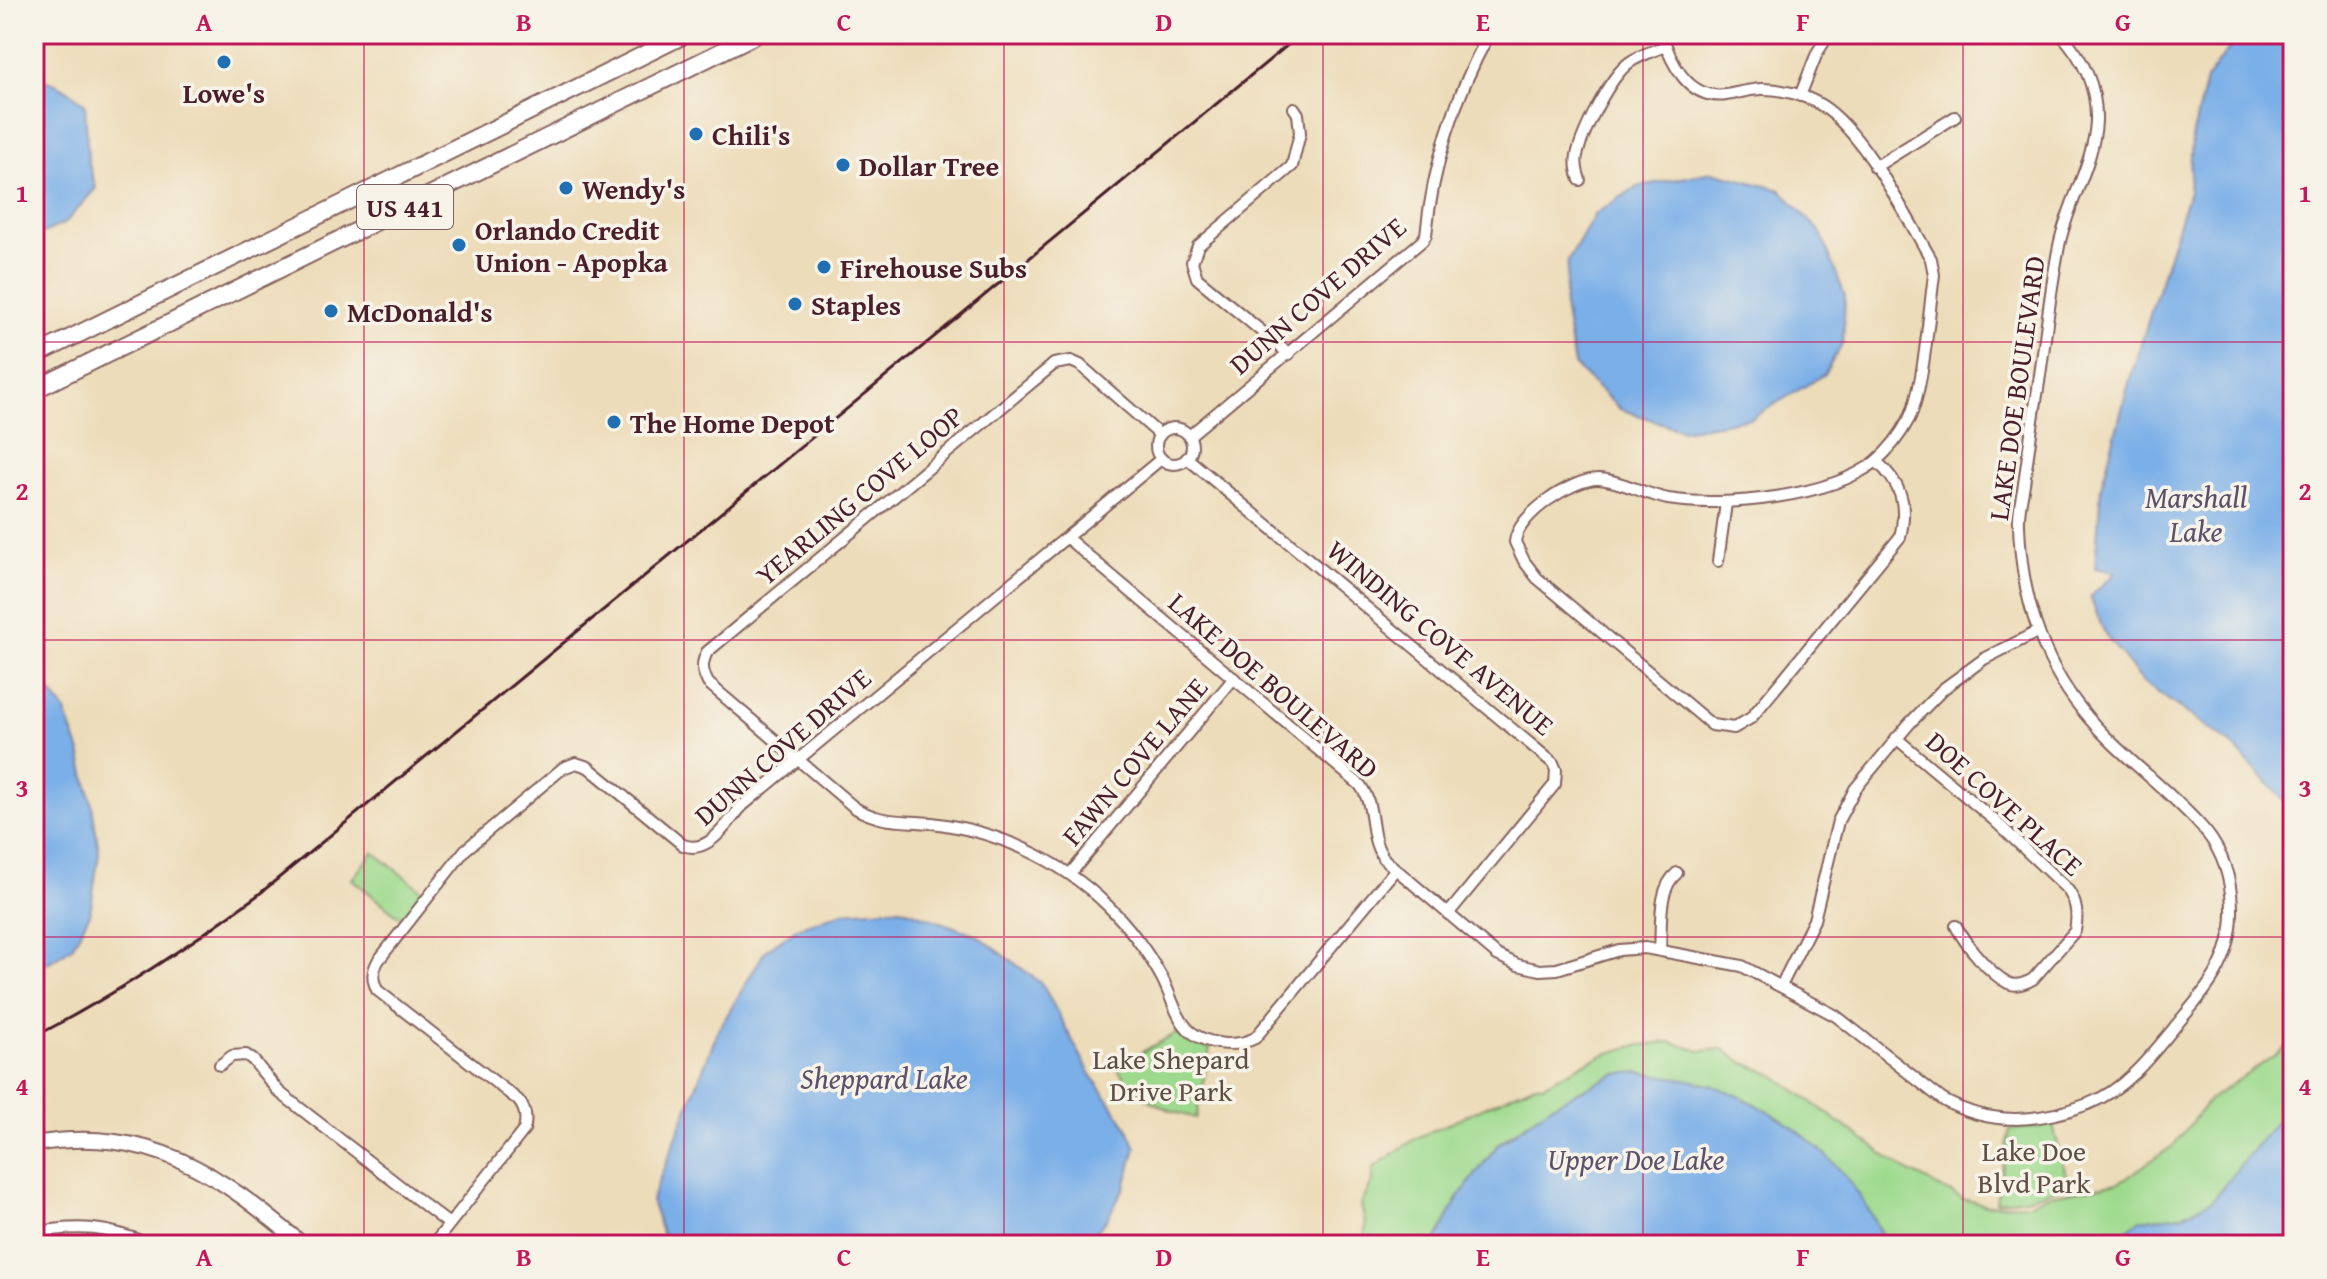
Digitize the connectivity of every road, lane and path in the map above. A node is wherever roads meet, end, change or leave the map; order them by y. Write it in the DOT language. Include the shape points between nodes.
graph roads {
  1 [pos="686,34"];
  2 [pos="757,34"];
  3 [pos="1489,34"];
  4 [pos="1662,34"];
  5 [pos="1829,34"];
  6 [pos="2061,34"];
  7 [pos="740,40"];
  8 [pos="1665,46"];
  9 [pos="1800,96"];
  10 [pos="1294,108"];
  11 [pos="1955,117"];
  12 [pos="1875,167"];
  13 [pos="1580,180"];
  14 [pos="1289,354"];
  15 [pos="34,356"];
  16 [pos="34,390"];
  17 [pos="1160,435"];
  18 [pos="1189,436"];
  19 [pos="1187,458"];
  20 [pos="1161,459"];
  21 [pos="1876,461"];
  22 [pos="1726,503"];
  23 [pos="1067,538"];
  24 [pos="1718,561"];
  25 [pos="2037,632"];
  26 [pos="1234,678"];
  27 [pos="1896,738"];
  28 [pos="798,759"];
  29 [pos="1395,870"];
  30 [pos="1677,873"];
  31 [pos="1070,874"];
  32 [pos="1448,914"];
  33 [pos="1956,926"];
  34 [pos="1660,949"];
  35 [pos="1781,986"];
  36 [pos="220,1065"];
  37 [pos="34,1144"];
  38 [pos="449,1224"];
  39 [pos="34,1233"];
  40 [pos="151,1245"];
  41 [pos="303,1245"];
  42 [pos="433,1245"];
  1 -- 15 [label="main road, US 441"];
  2 -- 7 [label="main road, US 441"];
  3 -- 14 [label="street, DUNN COVE DRIVE" via="1459,94 1446,135 1426,235"];
  4 -- 8 [label="street"];
  5 -- 9 [label="street"];
  6 -- 25 [label="street, LAKE DOE BOULEVARD" via="2083,62 2096,119 2059,245 2018,522"];
  7 -- 16 [label="main road, US 441"];
  8 -- 9 [label="street" via="1681,76 1703,92 1725,95 1762,89"];
  8 -- 13 [label="street" via="1632,60 1617,75 1578,153"];
  9 -- 12 [label="street" via="1838,119"];
  10 -- 14 [label="street" via="1300,133 1292,166 1198,246 1192,262 1197,278"];
  11 -- 12 [label="street"];
  12 -- 21 [label="street" via="1931,259 1934,275 1914,407"];
  14 -- 18 [label="street, DUNN COVE DRIVE"];
  17 -- 18 [label="street" via="1175,429"];
  17 -- 20 [label="street" via="1156,449"];
  17 -- 28 [label="street, YEARLING COVE LOOP" via="1080,365 1054,364 707,652 702,662 708,683"];
  18 -- 19 [label="street"];
  19 -- 20 [label="street" via="1177,464"];
  19 -- 32 [label="street, WINDING COVE AVENUE" via="1553,763 1555,784"];
  20 -- 23 [label="street, DUNN COVE DRIVE"];
  21 -- 22 [label="street" via="1825,485"];
  21 -- 22 [label="street" via="1902,496 1900,537 1751,718 1734,728 1712,725 1537,578 1515,537 1540,506 1591,480 1667,499"];
  22 -- 24 [label="street"];
  23 -- 26 [label="street, LAKE DOE BOULEVARD"];
  23 -- 28 [label="street, DUNN COVE DRIVE"];
  25 -- 27 [label="street" via="1963,674"];
  25 -- 35 [label="street, LAKE DOE BOULEVARD" via="2081,709 2203,828 2221,857 2230,882 2231,927 2218,970 2201,996 2147,1059 2095,1101 2068,1112 2002,1120 1943,1100 1836,1016"];
  26 -- 29 [label="street, LAKE DOE BOULEVARD" via="1360,785 1370,804 1375,845"];
  26 -- 31 [label="street, FAWN COVE LANE"];
  27 -- 33 [label="street, DOE COVE PLACE" via="1994,820 2076,903 2075,931 2025,983 2008,983 1970,950"];
  27 -- 35 [label="street" via="1846,804 1814,920"];
  28 -- 31 [label="street" via="855,808 881,821 931,823 979,833"];
  28 -- 38 [label="street, DUNN COVE DRIVE" via="707,844 695,848 683,845 588,767 569,765 465,850 378,961 373,976 377,990 518,1100 525,1113 524,1130"];
  29 -- 31 [label="street" via="1255,1038 1226,1044 1190,1031 1127,926"];
  29 -- 32 [label="street, LAKE DOE BOULEVARD"];
  30 -- 34 [label="street" via="1664,889"];
  32 -- 34 [label="street, LAKE DOE BOULEVARD" via="1504,959 1540,970 1630,948"];
  34 -- 35 [label="street, LAKE DOE BOULEVARD" via="1742,966"];
  36 -- 38 [label="street" via="232,1056 246,1055 279,1092"];
  37 -- 41 [label="main road" via="102,1139 171,1155 227,1184"];
  38 -- 42 [label="street, DUNN COVE DRIVE"];
  39 -- 40 [label="street" via="97,1228"];
}
